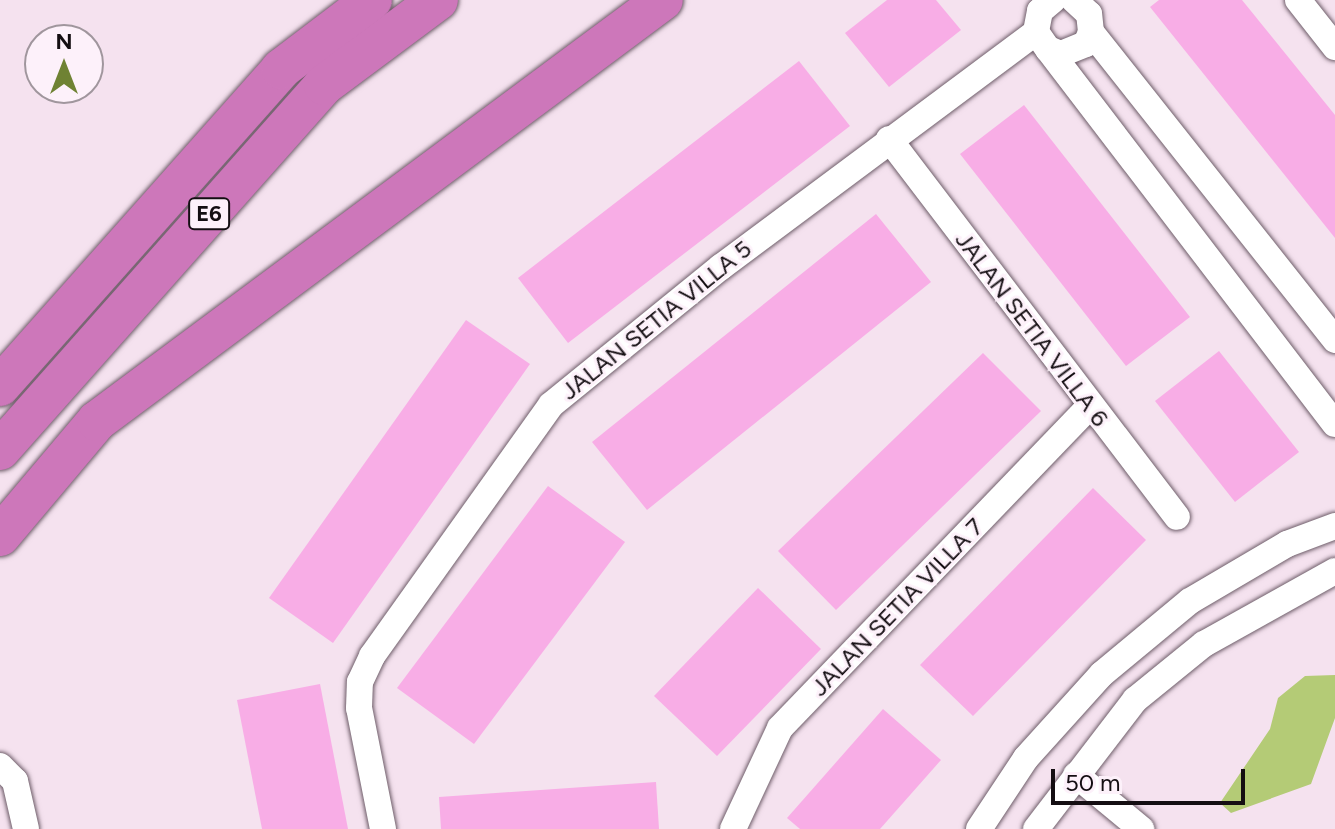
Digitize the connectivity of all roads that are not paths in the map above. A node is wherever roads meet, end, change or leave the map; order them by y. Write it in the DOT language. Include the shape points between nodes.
graph roads {
  1 [pos="372,0"];
  2 [pos="438,0"];
  3 [pos="663,0"];
  4 [pos="1053,0"];
  5 [pos="1074,0"];
  6 [pos="1298,0"];
  7 [pos="1091,32"];
  8 [pos="1042,40"];
  9 [pos="1335,47"];
  10 [pos="889,139"];
  11 [pos="1335,340"];
  12 [pos="0,386"];
  13 [pos="1090,406"];
  14 [pos="1335,424"];
  15 [pos="0,450"];
  16 [pos="1177,517"];
  17 [pos="1335,526"];
  18 [pos="0,536"];
  19 [pos="1335,571"];
  20 [pos="0,766"];
  21 [pos="1076,775"];
  22 [pos="1042,827"];
  23 [pos="26,829"];
  24 [pos="383,829"];
  25 [pos="733,829"];
  26 [pos="979,829"];
  27 [pos="1141,829"];
  1 -- 12 [label="highway, E6" via="281,69"];
  2 -- 15 [label="highway, E6" via="324,85"];
  3 -- 18 [label="highway" via="97,421"];
  4 -- 8 [label="street" via="1040,11"];
  5 -- 7 [label="street" via="1089,14"];
  6 -- 9 [label="street"];
  7 -- 8 [label="street" via="1074,52"];
  7 -- 11 [label="street"];
  8 -- 10 [label="street, JALAN SETIA VILLA 5"];
  8 -- 14 [label="street"];
  10 -- 13 [label="street, JALAN SETIA VILLA 6"];
  10 -- 24 [label="street, JALAN SETIA VILLA 5" via="551,405 372,656 360,682 359,708"];
  13 -- 16 [label="street, JALAN SETIA VILLA 6"];
  13 -- 25 [label="street, JALAN SETIA VILLA 7" via="780,728"];
  17 -- 26 [label="street" via="1287,544 1190,601 1102,674 1026,758"];
  19 -- 21 [label="street" via="1204,644 1135,700"];
  20 -- 23 [label="street" via="15,781"];
  21 -- 22 [label="street"];
  21 -- 27 [label="street"];
}
